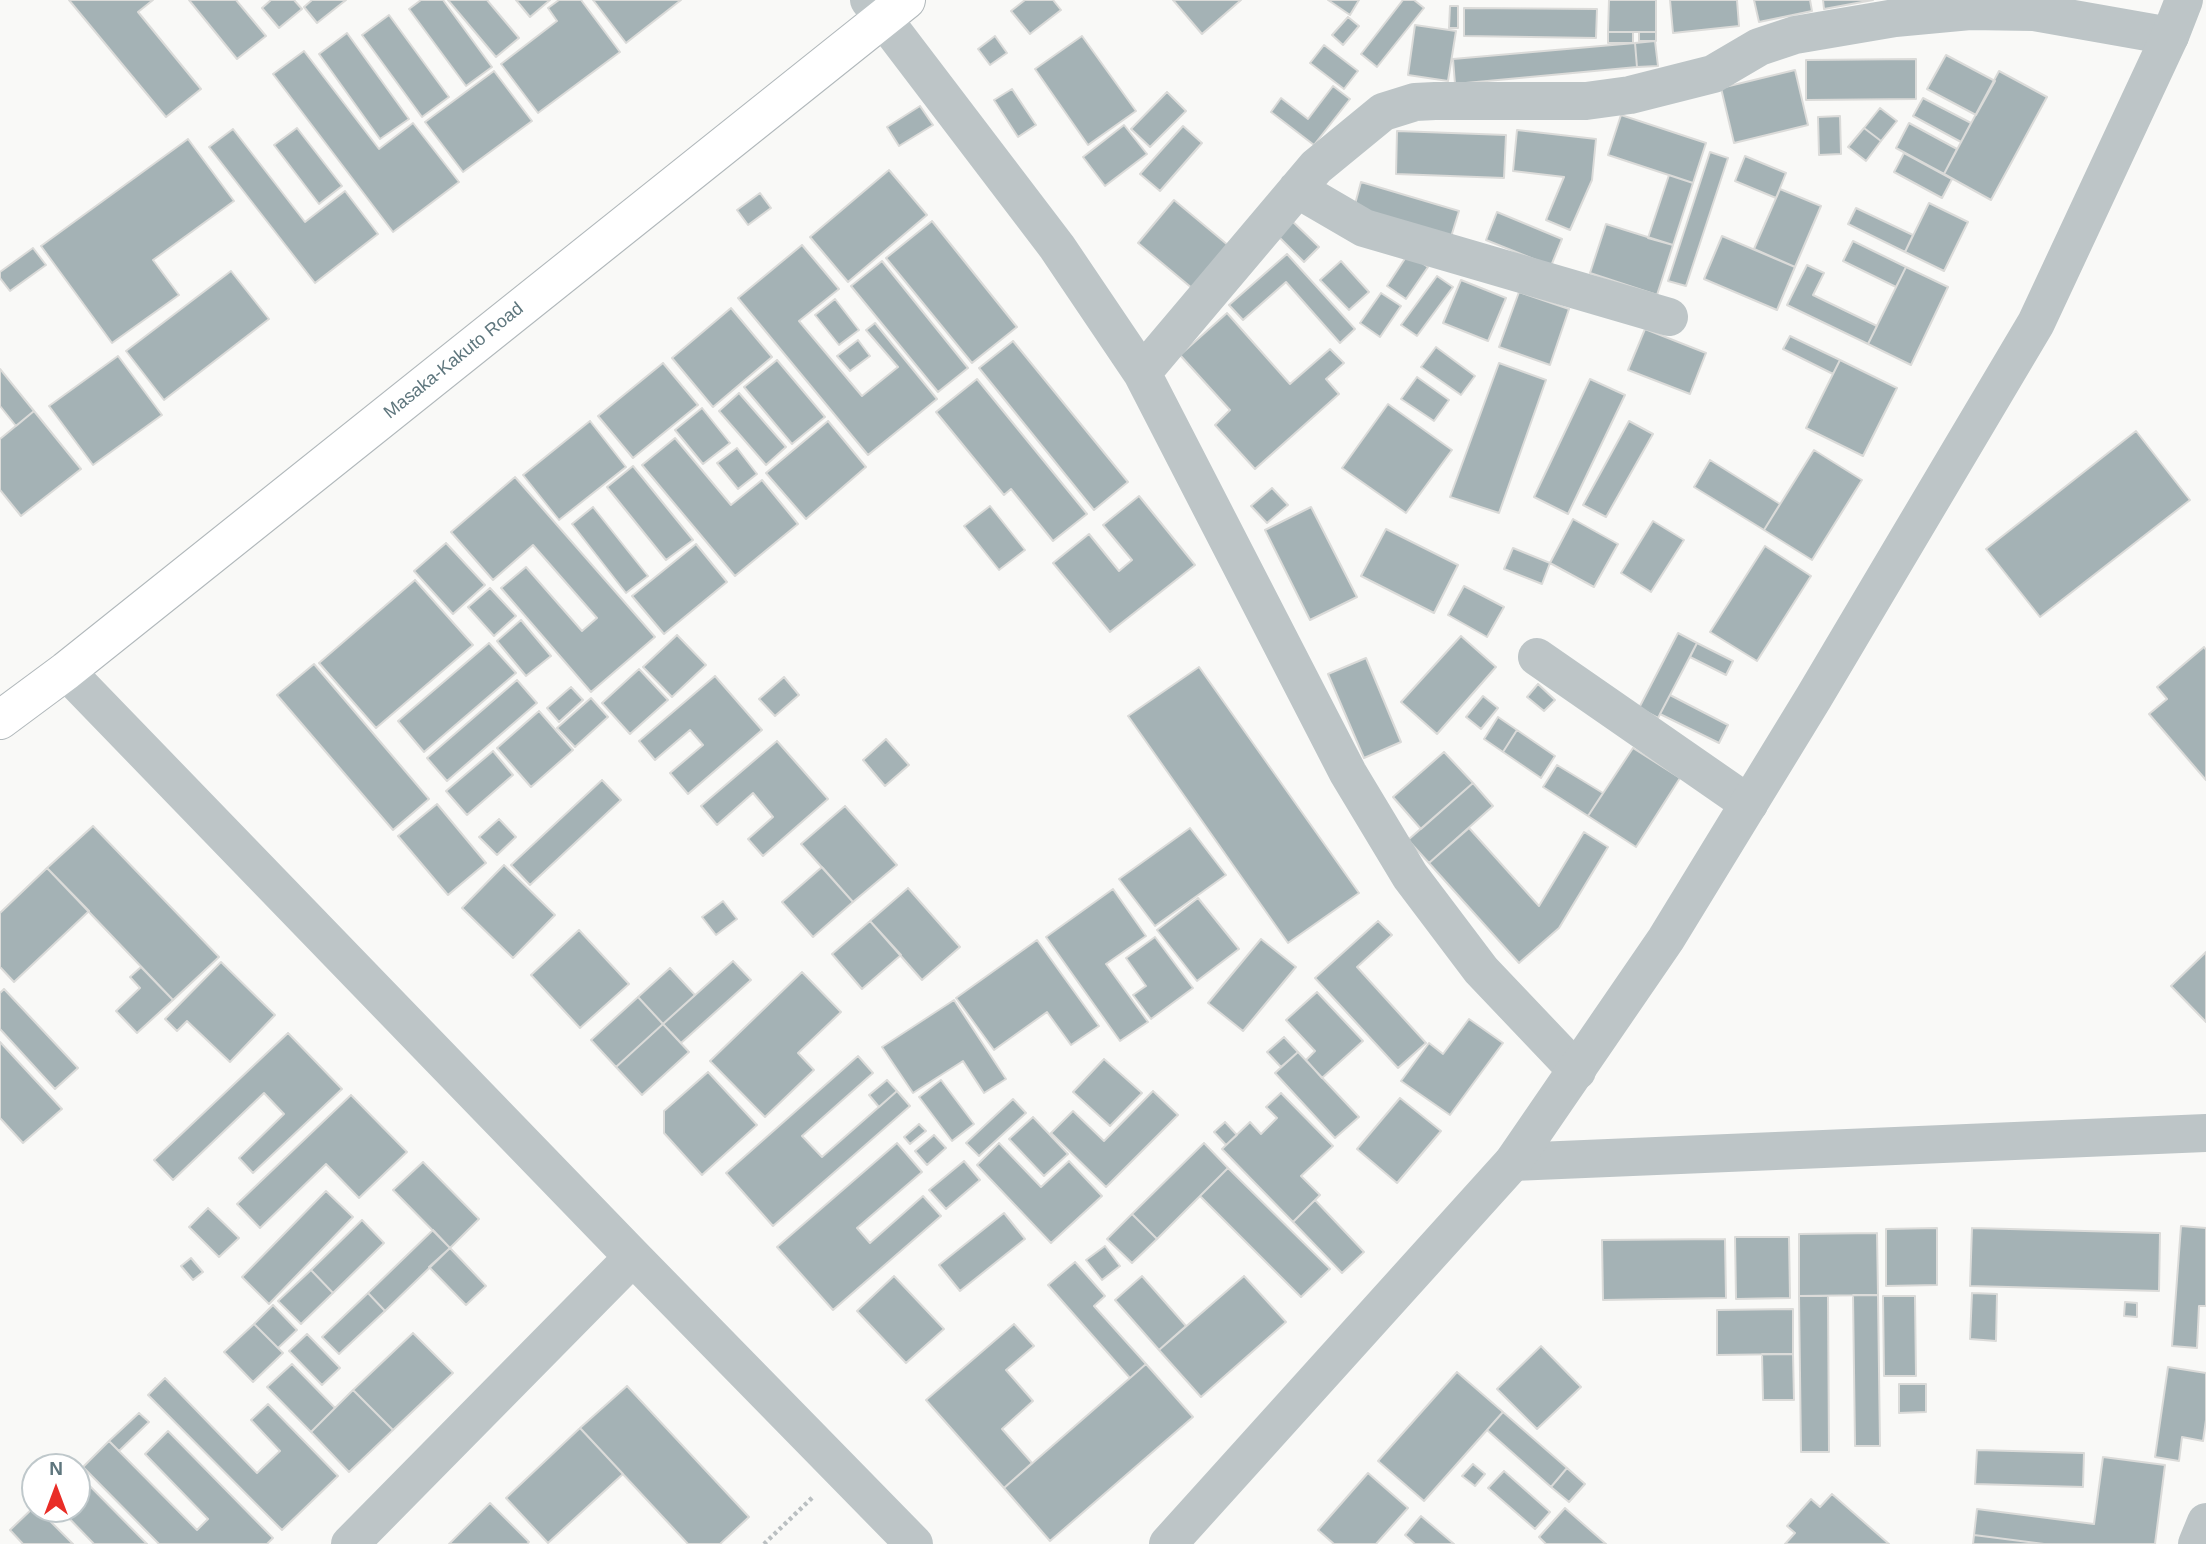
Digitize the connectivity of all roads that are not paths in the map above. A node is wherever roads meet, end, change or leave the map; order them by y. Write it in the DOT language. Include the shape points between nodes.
graph roads {
  1 [pos="2184,0"];
  2 [pos="886,6"];
  3 [pos="2170,36"];
  4 [pos="1297,189"];
  5 [pos="1669,317"];
  6 [pos="1142,373"];
  7 [pos="1537,657"];
  8 [pos="66,671"];
  9 [pos="0,720"];
  10 [pos="1749,804"];
  11 [pos="1577,1071"];
  12 [pos="2206,1133"];
  13 [pos="1513,1162"];
  14 [pos="633,1257"];
  15 [pos="2206,1522"];
  16 [pos="349,1544"];
  17 [pos="914,1544"];
  18 [pos="1168,1544"];
  19 [pos="2197,1544"];
  1 -- 3 [label="street"];
  2 -- 6 [label="street"];
  2 -- 8 [label="highway, Masaka-Kakuto Road"];
  3 -- 4 [label="street" via="2034,12 1970,11 1795,35 1759,47 1713,74 1630,95 1586,101 1415,102 1383,112 1316,167"];
  3 -- 10 [label="street" via="2036,323"];
  4 -- 5 [label="street" via="1364,228"];
  4 -- 6 [label="street"];
  6 -- 11 [label="street" via="1348,773 1410,876 1481,970"];
  7 -- 10 [label="street"];
  8 -- 9 [label="highway, Masaka-Kakuto Road"];
  8 -- 14 [label="street"];
  10 -- 11 [label="street"];
  11 -- 13 [label="street"];
  12 -- 13 [label="street"];
  13 -- 18 [label="street"];
  14 -- 16 [label="street"];
  14 -- 17 [label="street"];
  15 -- 19 [label="street"];
}
